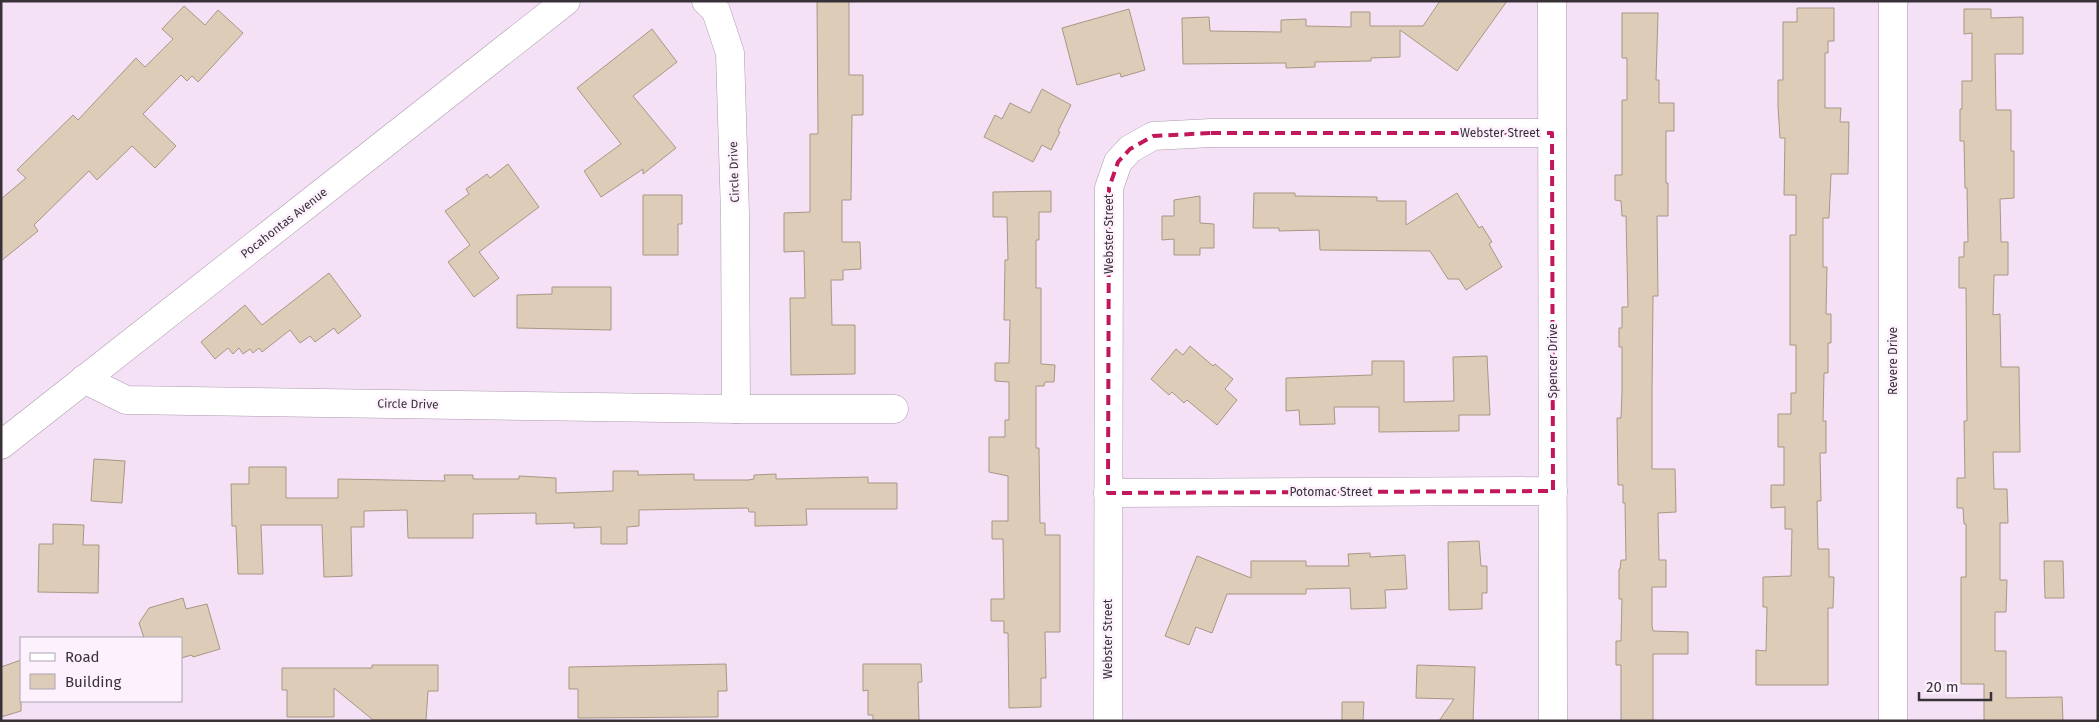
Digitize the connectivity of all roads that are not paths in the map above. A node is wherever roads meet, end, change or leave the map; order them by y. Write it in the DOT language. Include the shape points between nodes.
graph roads {
  1 [pos="566,1"];
  2 [pos="706,1"];
  3 [pos="1552,1"];
  4 [pos="1893,1"];
  5 [pos="1552,133"];
  6 [pos="84,379"];
  7 [pos="736,409"];
  8 [pos="894,409"];
  9 [pos="1,445"];
  10 [pos="1553,491"];
  11 [pos="1108,492"];
  12 [pos="1108,721"];
  13 [pos="1553,721"];
  14 [pos="1893,721"];
  1 -- 6 [label="street, Pocahontas Avenue"];
  2 -- 7 [label="street, Circle Drive" via="716,12 730,53"];
  3 -- 5 [label="street, Spencer Drive"];
  4 -- 14 [label="street, Revere Drive"];
  5 -- 10 [label="street, Spencer Drive"];
  5 -- 11 [label="street, Webster Street" via="1211,133 1153,136 1130,149 1118,162 1109,188"];
  6 -- 7 [label="street, Circle Drive" via="126,400"];
  6 -- 9 [label="street, Pocahontas Avenue"];
  7 -- 8 [label="street, Circle Drive"];
  10 -- 11 [label="street, Potomac Street"];
  10 -- 13 [label="street, Spencer Drive"];
  11 -- 12 [label="street, Webster Street"];
}
